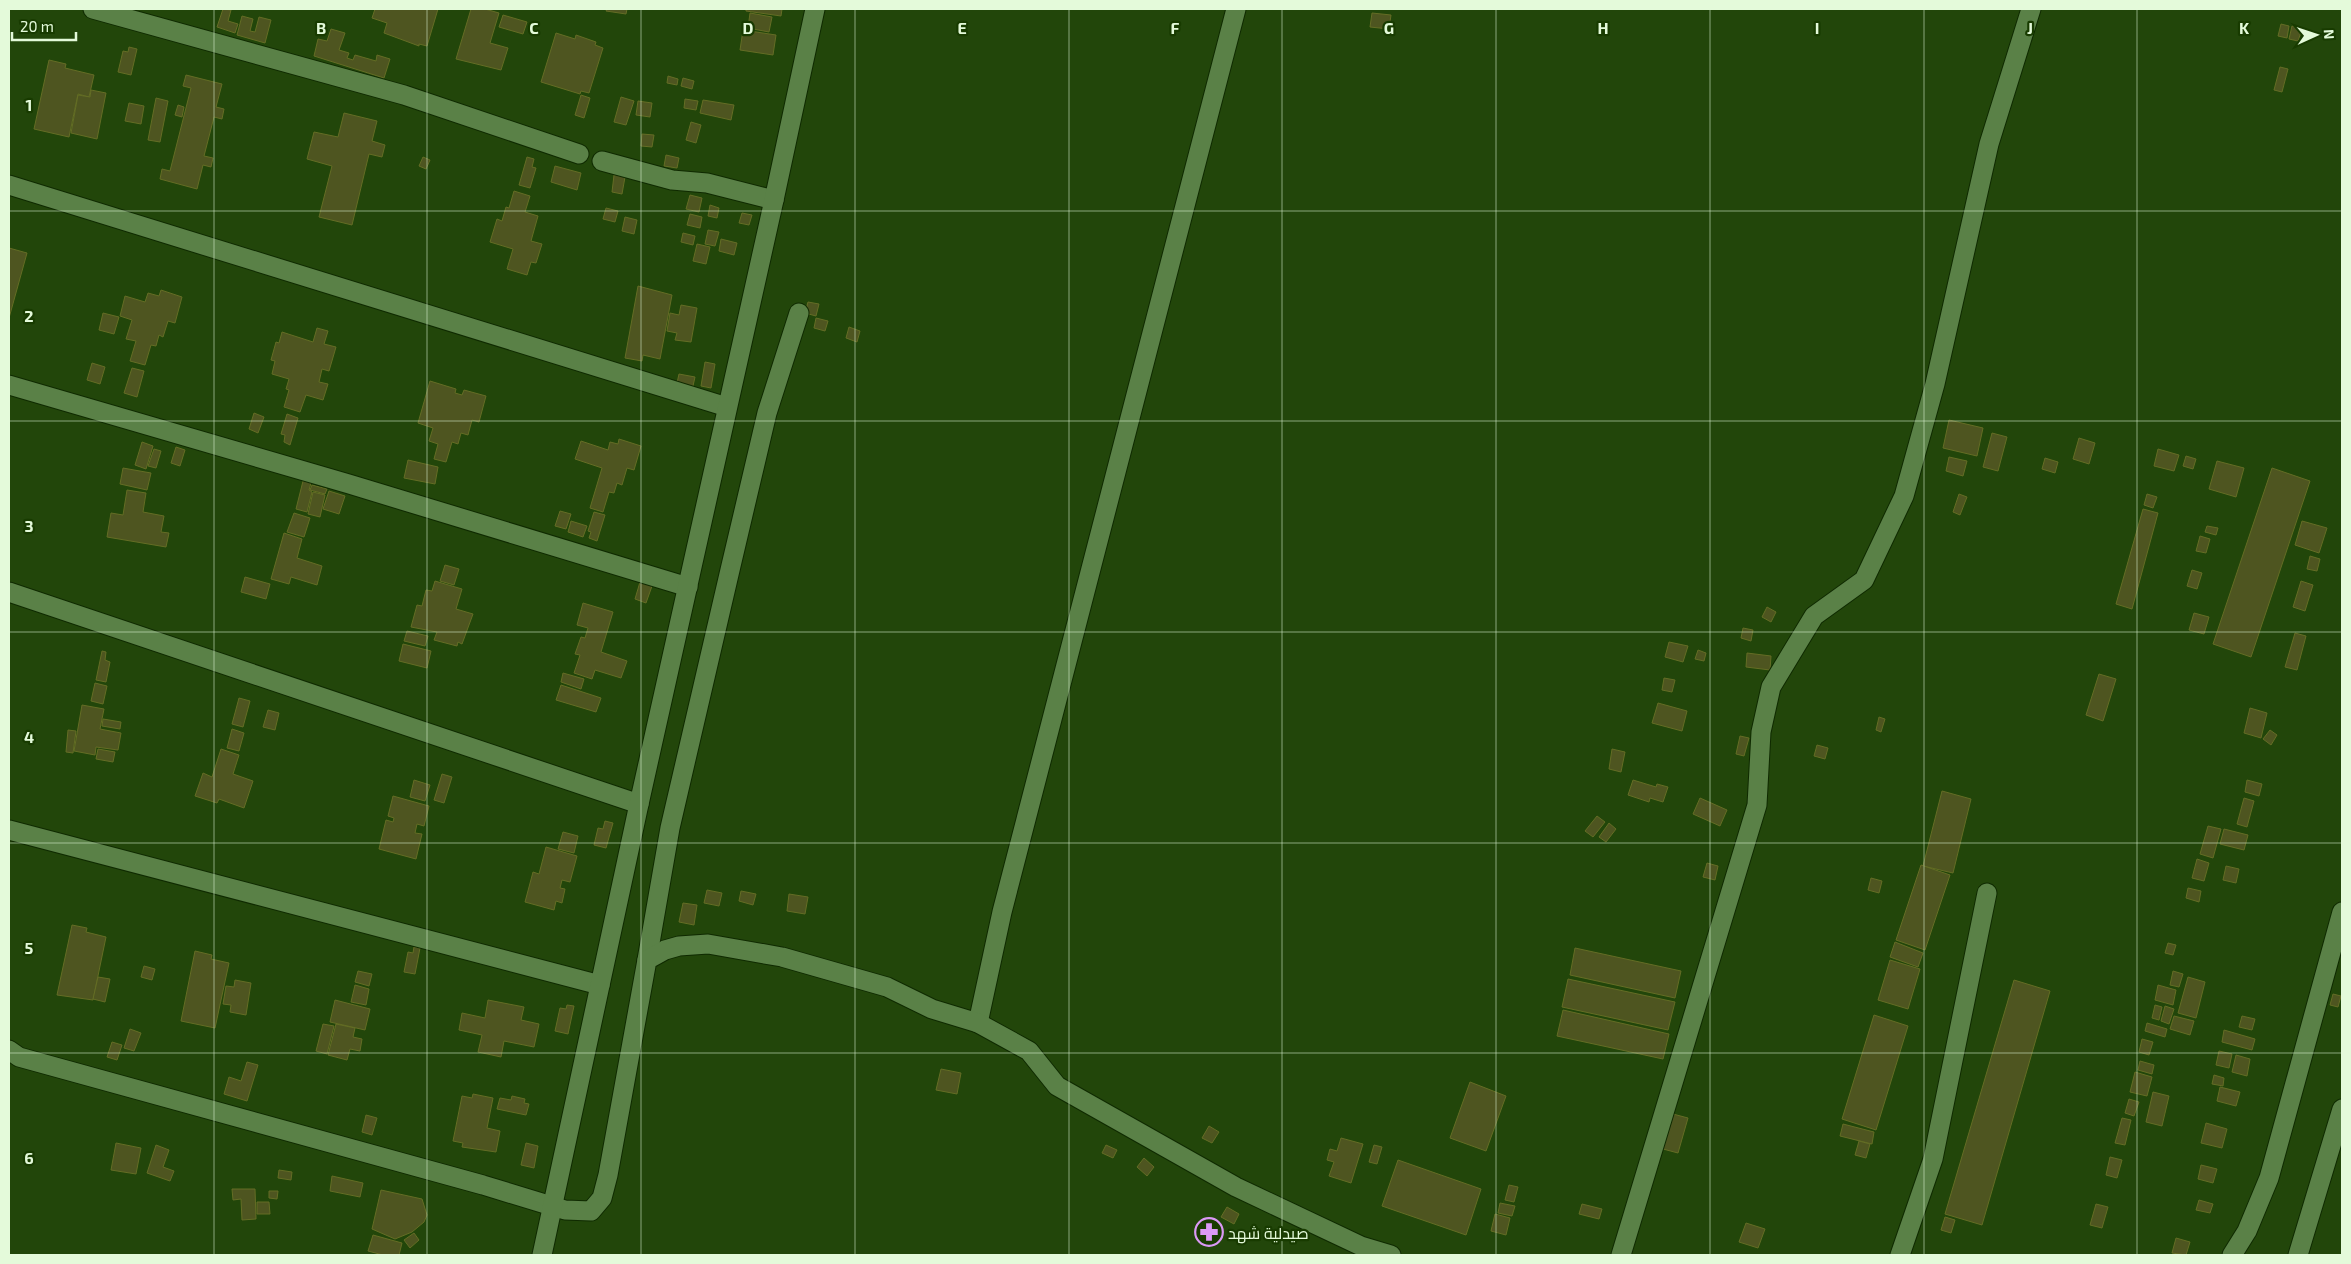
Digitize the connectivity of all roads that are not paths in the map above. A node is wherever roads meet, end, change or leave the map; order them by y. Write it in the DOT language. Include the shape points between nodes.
graph roads {
  1 [pos="93,9"];
  2 [pos="815,9"];
  3 [pos="1236,9"];
  4 [pos="2030,9"];
  5 [pos="579,154"];
  6 [pos="602,161"];
  7 [pos="9,186"];
  8 [pos="774,200"];
  9 [pos="799,313"];
  10 [pos="9,385"];
  11 [pos="727,407"];
  12 [pos="688,588"];
  13 [pos="9,592"];
  14 [pos="639,804"];
  15 [pos="9,830"];
  16 [pos="1987,893"];
  17 [pos="2342,912"];
  18 [pos="647,960"];
  19 [pos="600,985"];
  20 [pos="978,1023"];
  21 [pos="9,1050"];
  22 [pos="2342,1109"];
  23 [pos="552,1205"];
  24 [pos="542,1255"];
  25 [pos="1390,1255"];
  26 [pos="1621,1255"];
  27 [pos="1900,1255"];
  28 [pos="2232,1255"];
  29 [pos="2298,1255"];
  1 -- 5 [label="street" via="404,95"];
  2 -- 8 [label="street"];
  3 -- 20 [label="street" via="1002,912"];
  4 -- 26 [label="street" via="1989,144 1935,384 1904,496 1864,580 1814,616 1771,687 1761,732 1757,804"];
  6 -- 8 [label="street" via="672,180 707,183"];
  7 -- 11 [label="street"];
  8 -- 11 [label="street"];
  9 -- 18 [label="street" via="767,413 732,561 670,828"];
  10 -- 12 [label="street" via="349,484"];
  11 -- 12 [label="street"];
  12 -- 14 [label="street"];
  13 -- 14 [label="street"];
  14 -- 19 [label="street"];
  15 -- 19 [label="street"];
  16 -- 27 [label="street" via="1933,1159"];
  17 -- 28 [label="street" via="2269,1178"];
  18 -- 20 [label="street" via="679,946 708,944 782,957 886,987 932,1009"];
  18 -- 23 [label="street" via="602,1198 590,1211 565,1210"];
  19 -- 23 [label="street"];
  20 -- 25 [label="street" via="1028,1051 1057,1086 1131,1129 1236,1187 1360,1246"];
  21 -- 23 [label="street" via="18,1058"];
  22 -- 29 [label="street"];
  23 -- 24 [label="street"];
}
